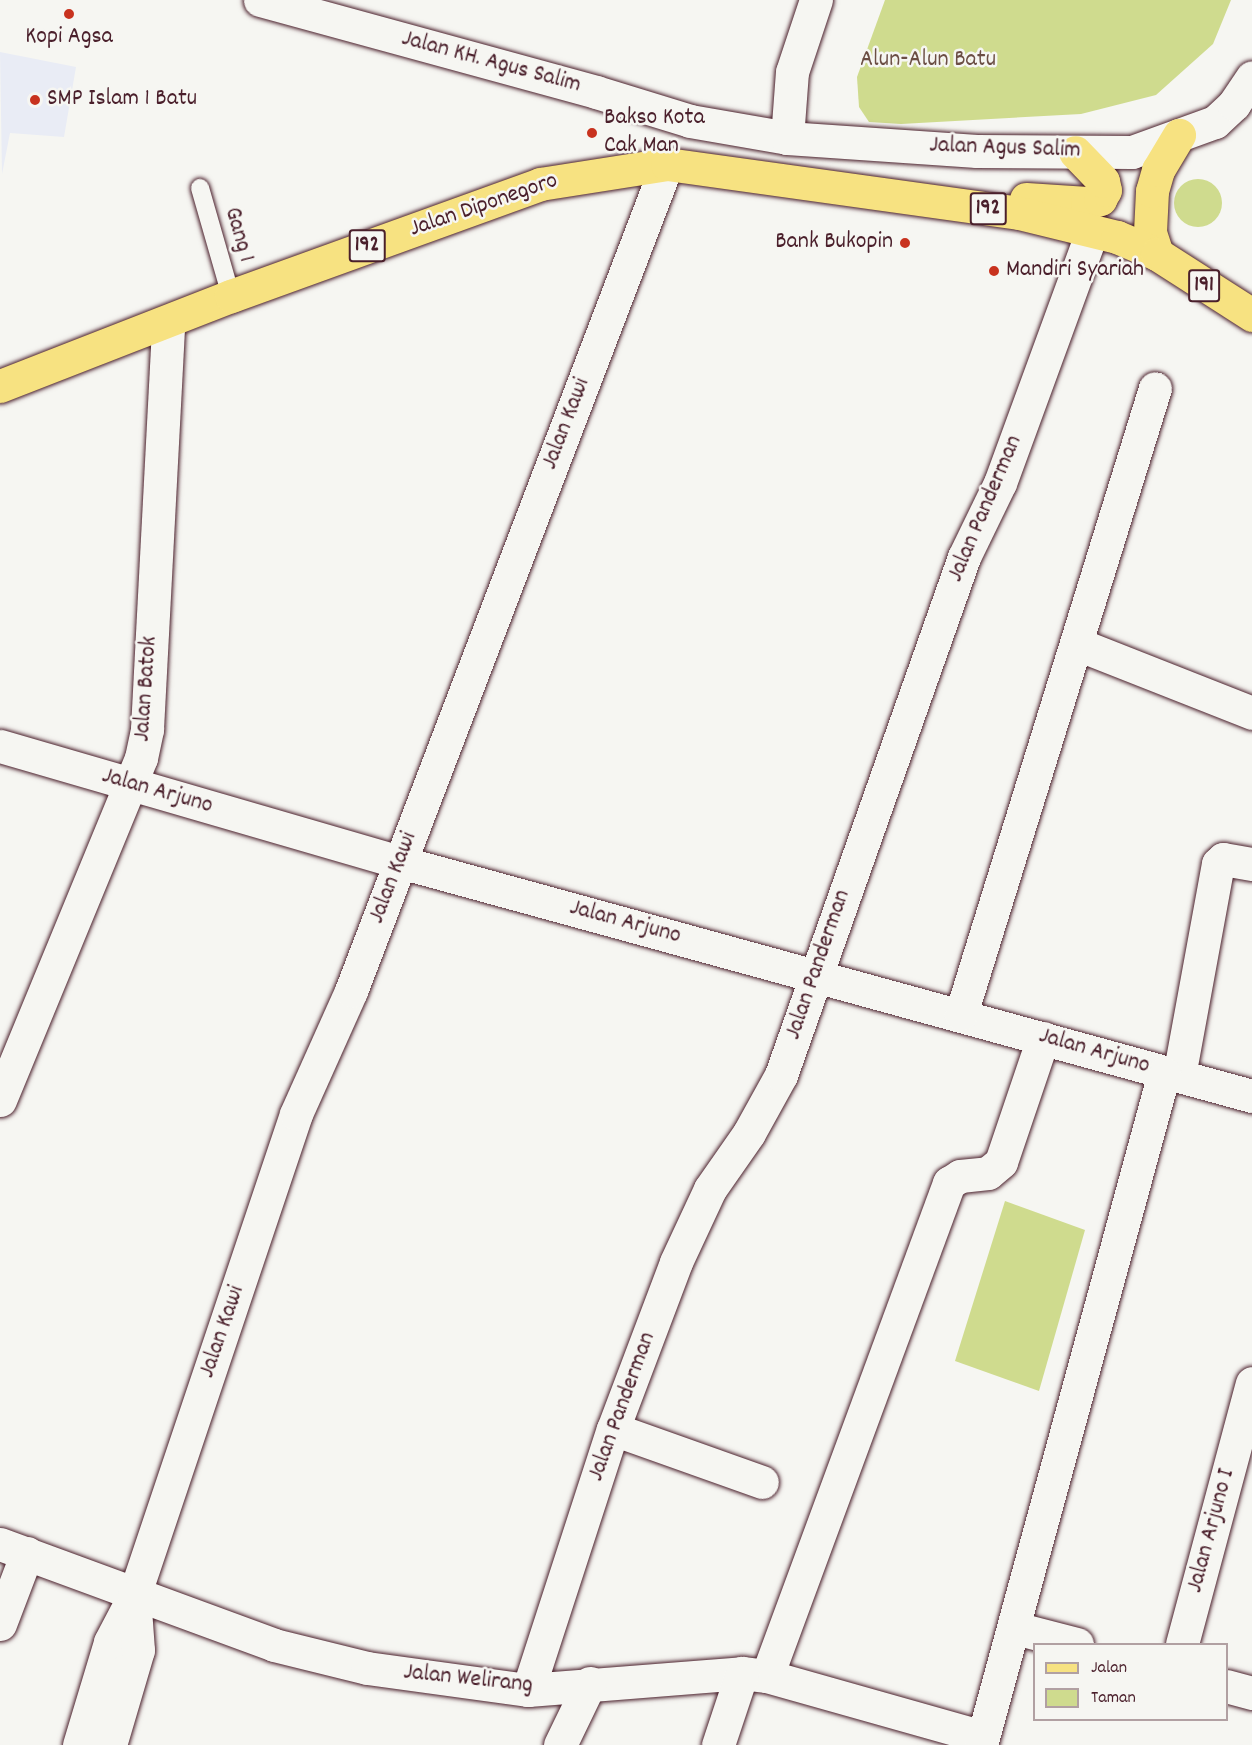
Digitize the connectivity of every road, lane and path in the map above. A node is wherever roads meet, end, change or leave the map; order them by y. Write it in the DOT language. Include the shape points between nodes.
graph roads {
  1 [pos="260,0"];
  2 [pos="816,0"];
  3 [pos="1251,81"];
  4 [pos="1179,135"];
  5 [pos="787,138"];
  6 [pos="829,140"];
  7 [pos="1075,152"];
  8 [pos="667,164"];
  9 [pos="200,188"];
  10 [pos="1009,212"];
  11 [pos="1092,231"];
  12 [pos="1157,254"];
  13 [pos="231,296"];
  14 [pos="1252,315"];
  15 [pos="168,322"];
  16 [pos="0,386"];
  17 [pos="1155,388"];
  18 [pos="1077,644"];
  19 [pos="1252,713"];
  20 [pos="0,746"];
  21 [pos="133,785"];
  22 [pos="400,862"];
  23 [pos="1252,864"];
  24 [pos="815,974"];
  25 [pos="961,1014"];
  26 [pos="1043,1038"];
  27 [pos="1172,1074"];
  28 [pos="1252,1096"];
  29 [pos="0,1100"];
  30 [pos="1252,1383"];
  31 [pos="613,1429"];
  32 [pos="762,1482"];
  33 [pos="14,1549"];
  34 [pos="134,1596"];
  35 [pos="0,1624"];
  36 [pos="1016,1628"];
  37 [pos="1073,1643"];
  38 [pos="1182,1643"];
  39 [pos="754,1675"];
  40 [pos="590,1683"];
  41 [pos="1228,1686"];
  42 [pos="528,1690"];
  43 [pos="1252,1693"];
  44 [pos="982,1741"];
  45 [pos="79,1745"];
  46 [pos="110,1745"];
  47 [pos="560,1745"];
  48 [pos="718,1745"];
  1 -- 5 [label="street, Jalan KH. Agus Salim" via="690,121"];
  2 -- 5 [label="street" via="792,72"];
  3 -- 4 [label="street, Jalan Agus Salim" via="1215,122"];
  4 -- 7 [label="street, Jalan Agus Salim" via="1132,152"];
  4 -- 12 [label="main road" via="1158,170 1152,191 1150,232"];
  5 -- 6 [label="street, Jalan KH. Agus Salim"];
  6 -- 7 [label="street, Jalan Agus Salim" via="976,151"];
  7 -- 10 [label="main road" via="1103,181 1105,190 1100,199 1087,203 1031,196"];
  8 -- 10 [label="main road, Jalan Diponegoro / 192"];
  8 -- 13 [label="main road, Jalan Diponegoro / 192" via="540,184"];
  8 -- 22 [label="street, Jalan Kawi"];
  9 -- 13 [label="lane, Gang 1"];
  10 -- 11 [label="main road, 192"];
  11 -- 12 [label="main road, 192"];
  11 -- 24 [label="street, Jalan Panderman" via="1000,483 964,557"];
  12 -- 14 [label="main road, 191"];
  13 -- 15 [label="main road, Jalan Diponegoro / 192"];
  15 -- 16 [label="main road, Jalan Diponegoro / 192"];
  15 -- 21 [label="street, Jalan Batok" via="147,729"];
  17 -- 18 [label="street"];
  18 -- 19 [label="street"];
  18 -- 25 [label="street"];
  20 -- 21 [label="street, Jalan Arjuno"];
  21 -- 22 [label="street, Jalan Arjuno"];
  21 -- 29 [label="street, Jalan Batok"];
  22 -- 24 [label="street, Jalan Arjuno"];
  22 -- 34 [label="street, Jalan Kawi" via="351,991 296,1114"];
  23 -- 27 [label="street" via="1223,859 1218,864"];
  24 -- 25 [label="street, Jalan Arjuno"];
  24 -- 31 [label="street, Jalan Panderman" via="782,1075 691,1227"];
  25 -- 26 [label="street, Jalan Arjuno"];
  26 -- 27 [label="street, Jalan Arjuno"];
  26 -- 39 [label="street" via="1001,1162 988,1173 960,1176 949,1183"];
  27 -- 28 [label="street, Jalan Arjuno"];
  27 -- 36 [label="street"];
  30 -- 38 [label="street, Jalan Arjuno I"];
  31 -- 32 [label="street"];
  31 -- 42 [label="street, Jalan Panderman"];
  33 -- 34 [label="street, Jalan Welirang"];
  33 -- 35 [label="street"];
  34 -- 42 [label="street, Jalan Welirang" via="274,1645 367,1668"];
  34 -- 45 [label="street" via="110,1642"];
  34 -- 46 [label="street" via="138,1650"];
  36 -- 37 [label="street"];
  36 -- 44 [label="street"];
  39 -- 40 [label="street, Jalan Welirang"];
  39 -- 44 [label="street, Jalan Welirang"];
  39 -- 48 [label="street"];
  40 -- 42 [label="street, Jalan Welirang"];
  40 -- 47 [label="street"];
  41 -- 43 [label="street"];
}
